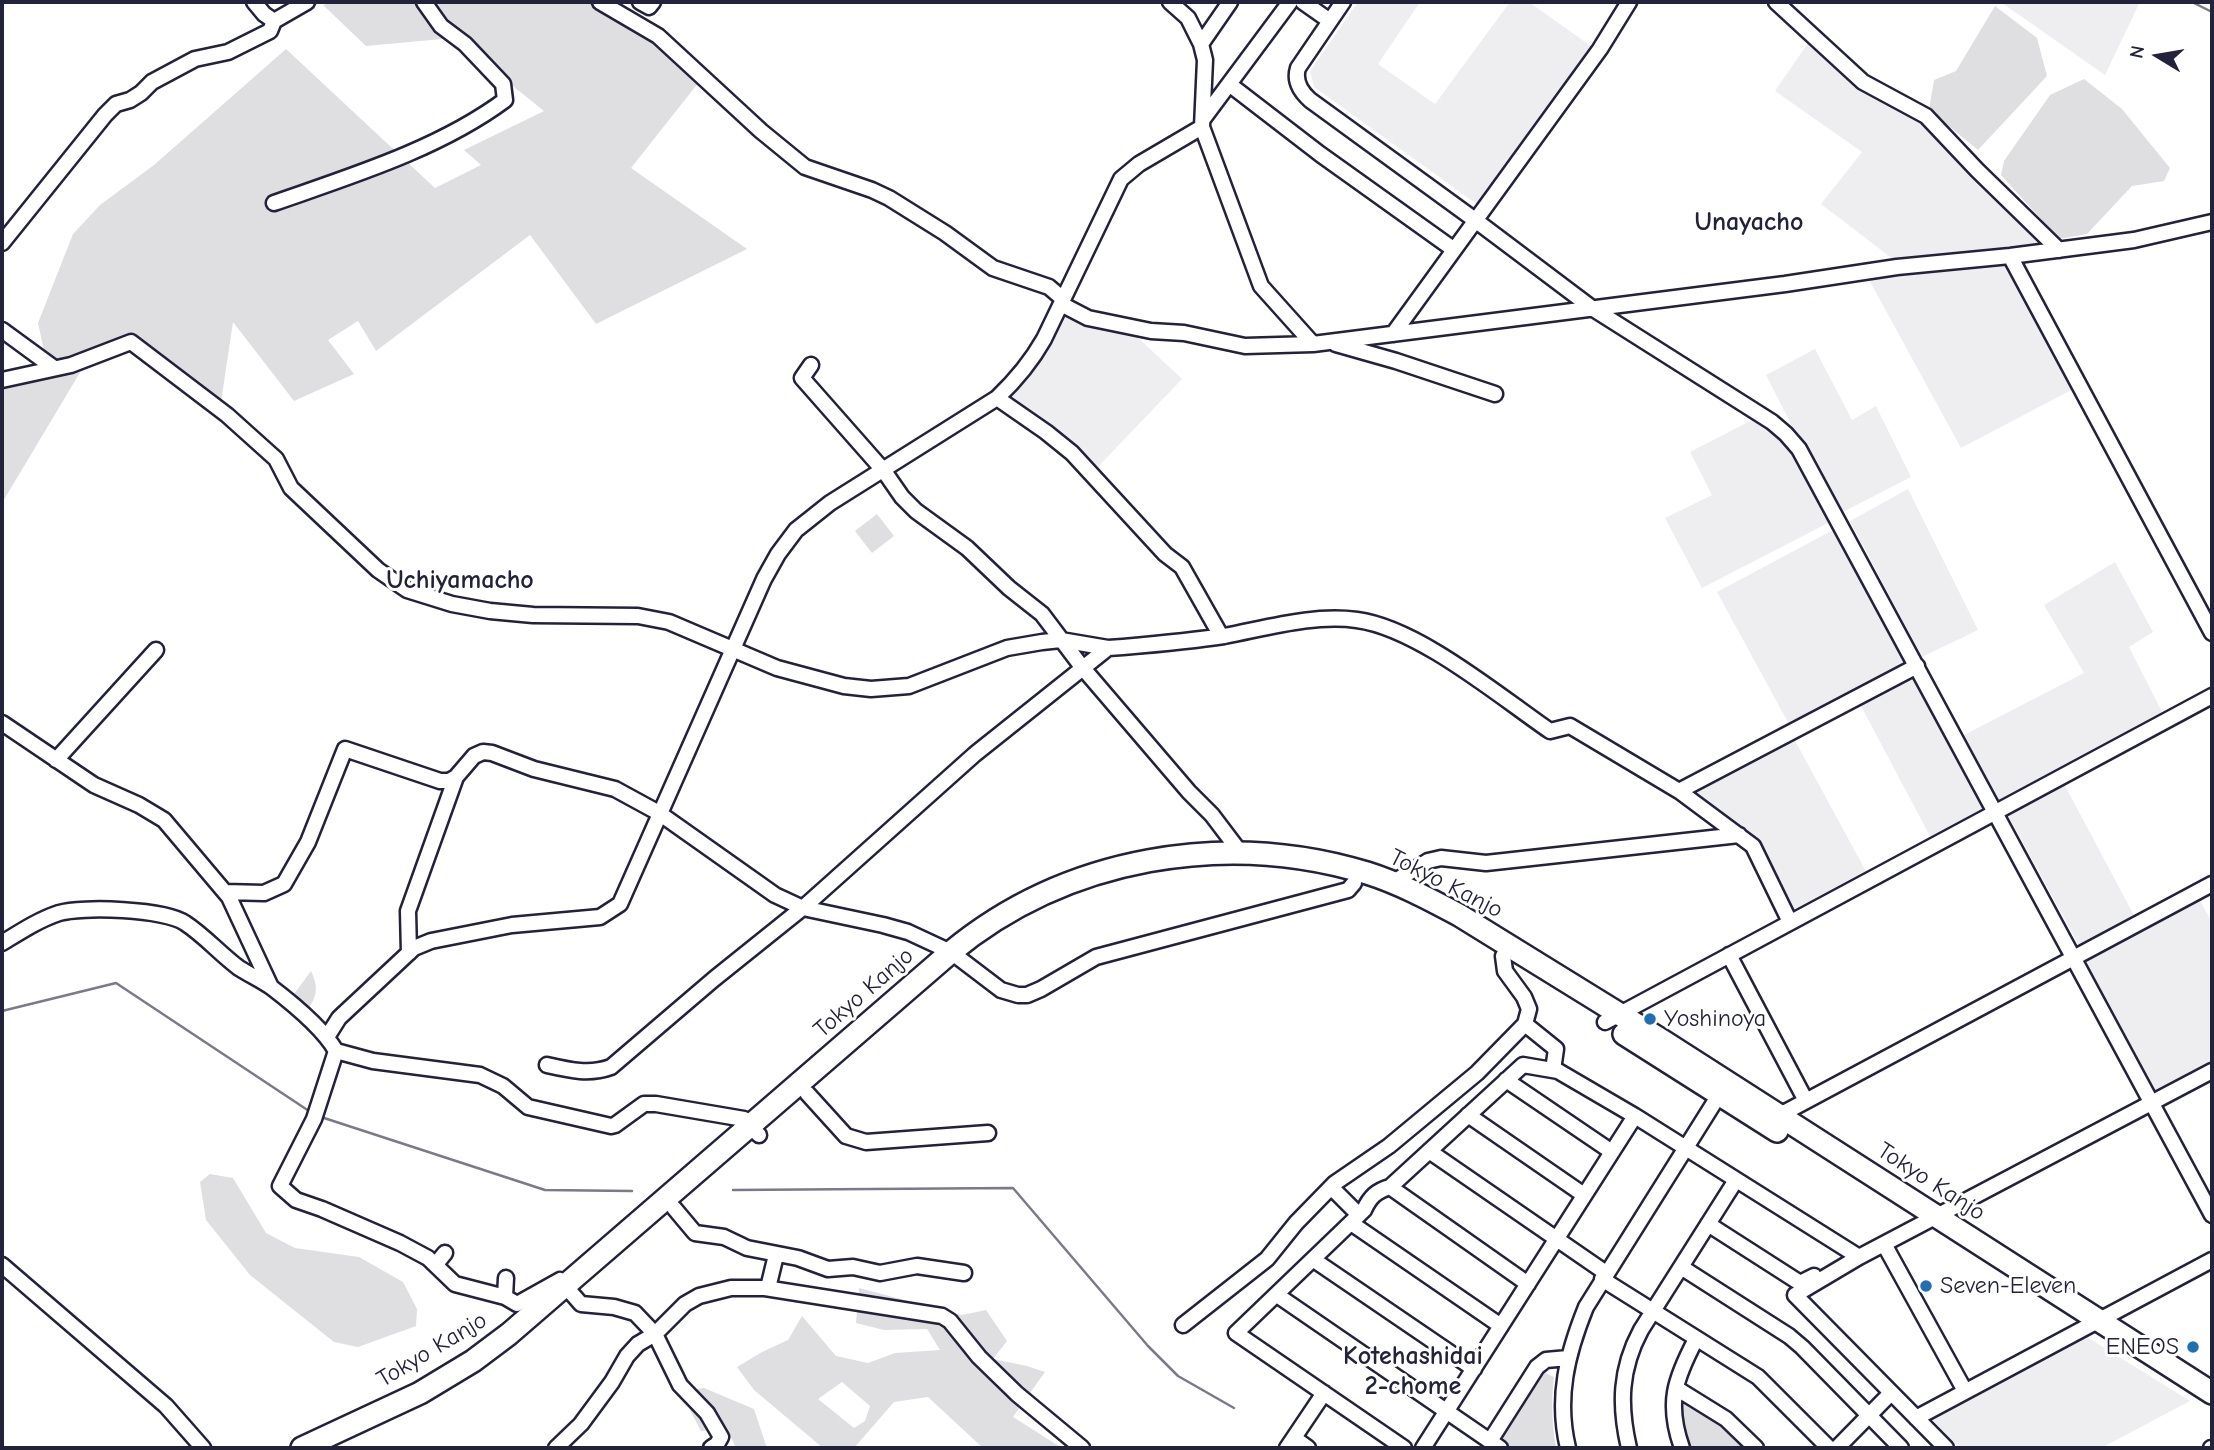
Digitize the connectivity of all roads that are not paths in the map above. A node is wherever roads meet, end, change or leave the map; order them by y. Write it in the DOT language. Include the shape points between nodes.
graph roads {
  1 [pos="254,2"];
  2 [pos="307,2"];
  3 [pos="424,2"];
  4 [pos="600,2"];
  5 [pos="640,2"];
  6 [pos="653,2"];
  7 [pos="1170,2"];
  8 [pos="1230,2"];
  9 [pos="1290,2"];
  10 [pos="1303,2"];
  11 [pos="1343,2"];
  12 [pos="1629,2"];
  13 [pos="1776,2"];
  14 [pos="274,21"];
  15 [pos="1330,21"];
  16 [pos="1201,44"];
  17 [pos="1229,84"];
  18 [pos="1202,123"];
  19 [pos="274,203"];
  20 [pos="1475,220"];
  21 [pos="2212,222"];
  22 [pos="2,243"];
  23 [pos="1453,249"];
  24 [pos="2059,250"];
  25 [pos="2010,256"];
  26 [pos="1062,301"];
  27 [pos="1592,308"];
  28 [pos="2,331"];
  29 [pos="1393,334"];
  30 [pos="1320,343"];
  31 [pos="811,365"];
  32 [pos="54,368"];
  33 [pos="2,380"];
  34 [pos="1495,394"];
  35 [pos="997,398"];
  36 [pos="884,471"];
  37 [pos="2212,633"];
  38 [pos="1221,636"];
  39 [pos="1061,640"];
  40 [pos="1108,648"];
  41 [pos="733,649"];
  42 [pos="156,650"];
  43 [pos="1917,666"];
  44 [pos="1082,667"];
  45 [pos="2212,696"];
  46 [pos="2,723"];
  47 [pos="56,760"];
  48 [pos="456,777"];
  49 [pos="1679,791"];
  50 [pos="659,813"];
  51 [pos="1996,813"];
  52 [pos="1739,835"];
  53 [pos="1240,852"];
  54 [pos="1354,883"];
  55 [pos="1392,883"];
  56 [pos="2212,884"];
  57 [pos="225,892"];
  58 [pos="803,908"];
  59 [pos="1790,922"];
  60 [pos="2,943"];
  61 [pos="409,953"];
  62 [pos="1729,955"];
  63 [pos="957,956"];
  64 [pos="1503,956"];
  65 [pos="2074,959"];
  66 [pos="271,987"];
  67 [pos="1611,1019"];
  68 [pos="1525,1024"];
  69 [pos="327,1037"];
  70 [pos="336,1051"];
  71 [pos="547,1065"];
  72 [pos="1553,1070"];
  73 [pos="2212,1071"];
  74 [pos="1506,1080"];
  75 [pos="1723,1089"];
  76 [pos="807,1093"];
  77 [pos="1806,1101"];
  78 [pos="2152,1103"];
  79 [pos="1468,1115"];
  80 [pos="1635,1116"];
  81 [pos="1778,1116"];
  82 [pos="755,1130"];
  83 [pos="988,1133"];
  84 [pos="1686,1148"];
  85 [pos="1429,1151"];
  86 [pos="1612,1152"];
  87 [pos="1736,1180"];
  88 [pos="1390,1186"];
  89 [pos="1331,1187"];
  90 [pos="1584,1195"];
  91 [pos="674,1208"];
  92 [pos="2212,1215"];
  93 [pos="1355,1219"];
  94 [pos="1929,1220"];
  95 [pos="1708,1224"];
  96 [pos="1556,1239"];
  97 [pos="1884,1244"];
  98 [pos="776,1255"];
  99 [pos="1859,1257"];
  100 [pos="1314,1260"];
  101 [pos="2212,1260"];
  102 [pos="2,1265"];
  103 [pos="1681,1267"];
  104 [pos="964,1273"];
  105 [pos="1604,1276"];
  106 [pos="1826,1277"];
  107 [pos="506,1278"];
  108 [pos="1528,1284"];
  109 [pos="768,1288"];
  110 [pos="570,1292"];
  111 [pos="1277,1295"];
  112 [pos="505,1297"];
  113 [pos="1653,1311"];
  114 [pos="2091,1323"];
  115 [pos="1184,1325"];
  116 [pos="1501,1326"];
  117 [pos="655,1334"];
  118 [pos="1696,1339"];
  119 [pos="1568,1358"];
  120 [pos="1474,1369"];
  121 [pos="1675,1388"];
  122 [pos="1965,1391"];
  123 [pos="1324,1393"];
  124 [pos="1891,1393"];
  125 [pos="2212,1394"];
  126 [pos="2212,1407"];
  127 [pos="1447,1412"];
  128 [pos="1869,1416"];
  129 [pos="1916,1418"];
  130 [pos="1290,1443"];
  131 [pos="1495,1445"];
  132 [pos="1679,1447"];
  133 [pos="203,1448"];
  134 [pos="302,1448"];
  135 [pos="335,1448"];
  136 [pos="556,1448"];
  137 [pos="711,1448"];
  138 [pos="1082,1448"];
  139 [pos="1308,1448"];
  140 [pos="1404,1448"];
  141 [pos="1423,1448"];
  142 [pos="1568,1448"];
  143 [pos="1629,1448"];
  144 [pos="1756,1448"];
  145 [pos="1829,1448"];
  146 [pos="1837,1448"];
  147 [pos="1901,1448"];
  148 [pos="1946,1448"];
  1 -- 14 [label="street"];
  2 -- 14 [label="street"];
  3 -- 19 [label="street" via="441,26 503,84 505,100 481,118 411,151"];
  4 -- 26 [label="street" via="658,36 805,167 889,198 993,268 1049,287"];
  5 -- 6 [label="street" via="649,7"];
  7 -- 16 [label="street" via="1188,18"];
  8 -- 16 [label="street"];
  9 -- 17 [label="street"];
  10 -- 15 [label="street"];
  11 -- 15 [label="street"];
  12 -- 20 [label="street"];
  13 -- 24 [label="street" via="1863,82 1926,116"];
  14 -- 22 [label="street" via="270,32 228,52 195,59 116,104"];
  15 -- 20 [label="street" via="1298,68 1302,92"];
  16 -- 18 [label="street" via="1205,60"];
  17 -- 18 [label="street"];
  17 -- 23 [label="street"];
  18 -- 26 [label="street" via="1121,178"];
  18 -- 30 [label="street" via="1261,286"];
  20 -- 23 [label="street"];
  20 -- 27 [label="street"];
  21 -- 24 [label="street" via="2134,240"];
  23 -- 29 [label="street"];
  24 -- 25 [label="street"];
  25 -- 27 [label="street"];
  25 -- 37 [label="street"];
  26 -- 30 [label="street" via="1088,318 1151,331 1245,346"];
  26 -- 35 [label="street" via="1032,361"];
  27 -- 29 [label="street"];
  27 -- 43 [label="street" via="1786,434 1799,449"];
  28 -- 32 [label="street"];
  29 -- 30 [label="street"];
  30 -- 34 [label="street" via="1396,361"];
  31 -- 36 [label="street" via="802,378"];
  32 -- 33 [label="street"];
  32 -- 41 [label="street" via="131,342 227,415 276,459 291,488 377,570 408,590 491,611 638,616 669,622"];
  35 -- 36 [label="street"];
  35 -- 38 [label="street" via="1072,453 1182,567"];
  36 -- 39 [label="street" via="916,511 967,548 1042,614"];
  36 -- 41 [label="street" via="796,530 764,579"];
  38 -- 40 [label="street"];
  38 -- 49 [label="street" via="1315,620 1358,620 1383,627 1439,654 1550,731 1570,726"];
  39 -- 40 [label="street"];
  39 -- 41 [label="street" via="1007,648 909,685 871,689 777,667"];
  39 -- 44 [label="street"];
  40 -- 44 [label="street"];
  41 -- 50 [label="street"];
  42 -- 47 [label="street"];
  43 -- 49 [label="street"];
  43 -- 51 [label="street"];
  44 -- 53 [label="street"];
  44 -- 58 [label="street" via="975,754"];
  45 -- 51 [label="street"];
  46 -- 47 [label="street"];
  47 -- 57 [label="street" via="164,820"];
  48 -- 50 [label="street" via="474,756 492,752 534,769 615,789"];
  48 -- 57 [label="street" via="440,781 345,749 308,842 284,884 264,893"];
  48 -- 61 [label="street" via="408,911"];
  49 -- 52 [label="street"];
  50 -- 58 [label="street" via="760,886"];
  50 -- 61 [label="street" via="620,904 609,912 587,920 512,925 454,936"];
  51 -- 59 [label="street"];
  51 -- 65 [label="street"];
  52 -- 55 [label="street" via="1486,863 1441,858"];
  52 -- 59 [label="street" via="1753,846"];
  53 -- 55 [label="highway, Tokyo Kanjo" via="1312,860"];
  53 -- 63 [label="highway, Tokyo Kanjo" via="1177,856 1076,880 1007,913"];
  54 -- 63 [label="highway, Tokyo Kanjo" via="1268,865 1177,868 1085,890 1045,906"];
  54 -- 63 [label="street" via="1348,890 1096,957 1027,995 1001,990"];
  54 -- 64 [label="highway, Tokyo Kanjo" via="1448,922"];
  55 -- 67 [label="highway, Tokyo Kanjo" via="1458,915"];
  56 -- 65 [label="street"];
  57 -- 66 [label="street"];
  58 -- 63 [label="street" via="908,932"];
  58 -- 71 [label="street" via="611,1068 585,1072"];
  59 -- 62 [label="street"];
  60 -- 66 [label="street" via="71,910 156,913 184,922"];
  61 -- 69 [label="street" via="339,1018"];
  62 -- 67 [label="street"];
  62 -- 77 [label="street"];
  63 -- 76 [label="highway, Tokyo Kanjo"];
  63 -- 82 [label="highway, Tokyo Kanjo"];
  64 -- 67 [label="highway, Tokyo Kanjo"];
  64 -- 68 [label="street" via="1505,971 1529,1009"];
  65 -- 77 [label="street"];
  65 -- 78 [label="street"];
  66 -- 69 [label="street"];
  67 -- 75 [label="highway, Tokyo Kanjo"];
  68 -- 72 [label="street" via="1556,1049"];
  68 -- 89 [label="street" via="1477,1073"];
  69 -- 70 [label="street"];
  70 -- 82 [label="street" via="480,1075 503,1086 528,1107 611,1126 644,1104 656,1104 744,1119"];
  70 -- 112 [label="street" via="315,1115 280,1186 296,1200 441,1259 454,1284"];
  72 -- 74 [label="street" via="1523,1065"];
  72 -- 80 [label="street"];
  73 -- 78 [label="street"];
  74 -- 79 [label="street"];
  74 -- 86 [label="street"];
  75 -- 81 [label="highway, Tokyo Kanjo"];
  75 -- 84 [label="street"];
  75 -- 94 [label="highway, Tokyo Kanjo"];
  76 -- 82 [label="highway, Tokyo Kanjo"];
  76 -- 83 [label="street" via="846,1136 866,1142"];
  77 -- 81 [label="street"];
  78 -- 92 [label="street"];
  78 -- 94 [label="street"];
  79 -- 85 [label="street"];
  79 -- 90 [label="street"];
  80 -- 84 [label="street"];
  80 -- 86 [label="street"];
  81 -- 94 [label="highway, Tokyo Kanjo"];
  82 -- 91 [label="highway, Tokyo Kanjo"];
  82 -- 110 [label="highway, Tokyo Kanjo"];
  84 -- 87 [label="street"];
  84 -- 105 [label="street"];
  85 -- 88 [label="street"];
  85 -- 96 [label="street"];
  86 -- 90 [label="street"];
  87 -- 95 [label="street"];
  87 -- 99 [label="street"];
  88 -- 93 [label="street" via="1370,1198"];
  88 -- 108 [label="street"];
  89 -- 93 [label="street"];
  89 -- 115 [label="street" via="1267,1259"];
  90 -- 96 [label="street"];
  91 -- 98 [label="street" via="695,1233 724,1237"];
  91 -- 110 [label="highway, Tokyo Kanjo"];
  93 -- 100 [label="street"];
  93 -- 116 [label="street"];
  94 -- 97 [label="street"];
  94 -- 114 [label="highway, Tokyo Kanjo"];
  95 -- 103 [label="street"];
  95 -- 106 [label="street" via="1800,1283 1816,1275"];
  96 -- 105 [label="street"];
  96 -- 108 [label="street"];
  97 -- 99 [label="street"];
  97 -- 122 [label="street"];
  98 -- 104 [label="street" via="828,1269 853,1267 880,1273 917,1266"];
  98 -- 109 [label="street"];
  99 -- 106 [label="street"];
  100 -- 111 [label="street"];
  100 -- 120 [label="street"];
  101 -- 114 [label="street"];
  102 -- 133 [label="street" via="166,1406"];
  103 -- 113 [label="street"];
  103 -- 128 [label="street" via="1789,1336"];
  105 -- 113 [label="street"];
  105 -- 119 [label="street" via="1586,1307"];
  106 -- 124 [label="street" via="1795,1295"];
  107 -- 112 [label="street"];
  108 -- 116 [label="street"];
  109 -- 117 [label="street" via="731,1288 699,1296"];
  109 -- 138 [label="street" via="942,1316 1017,1394"];
  110 -- 112 [label="street" via="560,1280 517,1304"];
  110 -- 117 [label="street" via="581,1304 632,1311"];
  110 -- 134 [label="highway, Tokyo Kanjo" via="420,1393"];
  110 -- 135 [label="highway, Tokyo Kanjo" via="497,1358 454,1387"];
  111 -- 123 [label="street" via="1236,1333"];
  111 -- 127 [label="street"];
  113 -- 118 [label="street"];
  113 -- 143 [label="street" via="1630,1350 1623,1382 1622,1418"];
  114 -- 122 [label="street"];
  114 -- 125 [label="highway, Tokyo Kanjo"];
  114 -- 126 [label="highway, Tokyo Kanjo"];
  116 -- 120 [label="street"];
  117 -- 136 [label="street" via="627,1356 581,1424"];
  117 -- 137 [label="street" via="680,1385 707,1413 721,1437"];
  118 -- 121 [label="street"];
  118 -- 145 [label="street" via="1758,1377"];
  119 -- 131 [label="street" via="1546,1360 1537,1367"];
  119 -- 142 [label="street" via="1563,1390"];
  120 -- 127 [label="street"];
  121 -- 132 [label="street"];
  121 -- 144 [label="street" via="1726,1419"];
  122 -- 129 [label="street"];
  123 -- 130 [label="street"];
  123 -- 140 [label="street"];
  124 -- 128 [label="street"];
  124 -- 129 [label="street"];
  127 -- 131 [label="street"];
  127 -- 141 [label="street"];
  128 -- 146 [label="street"];
  128 -- 147 [label="street"];
  129 -- 148 [label="street"];
  130 -- 139 [label="street"];
}
